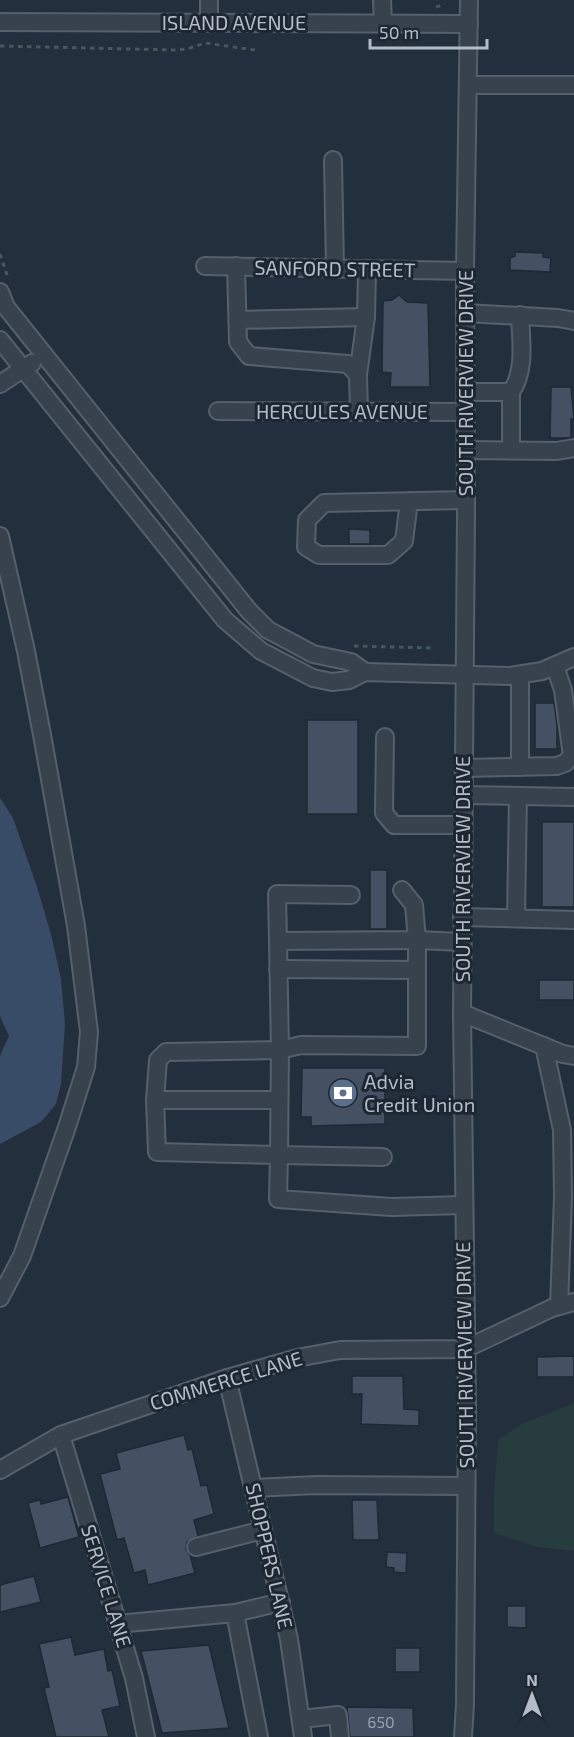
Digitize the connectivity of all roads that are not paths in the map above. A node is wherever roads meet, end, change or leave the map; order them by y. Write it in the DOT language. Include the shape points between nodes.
graph roads {
  1 [pos="209,0"];
  2 [pos="382,0"];
  3 [pos="469,0"];
  4 [pos="0,22"];
  5 [pos="209,23"];
  6 [pos="383,24"];
  7 [pos="469,24"];
  8 [pos="468,85"];
  9 [pos="574,85"];
  10 [pos="333,160"];
  11 [pos="205,266"];
  12 [pos="236,266"];
  13 [pos="335,269"];
  14 [pos="367,269"];
  15 [pos="465,271"];
  16 [pos="6,289"];
  17 [pos="465,313"];
  18 [pos="520,315"];
  19 [pos="366,317"];
  20 [pos="238,320"];
  21 [pos="574,321"];
  22 [pos="0,340"];
  23 [pos="44,355"];
  24 [pos="23,369"];
  25 [pos="358,375"];
  26 [pos="0,384"];
  27 [pos="466,392"];
  28 [pos="511,392"];
  29 [pos="218,411"];
  30 [pos="359,412"];
  31 [pos="466,412"];
  32 [pos="574,448"];
  33 [pos="466,450"];
  34 [pos="511,450"];
  35 [pos="466,500"];
  36 [pos="409,501"];
  37 [pos="0,536"];
  38 [pos="574,657"];
  39 [pos="555,666"];
  40 [pos="365,672"];
  41 [pos="464,674"];
  42 [pos="520,675"];
  43 [pos="385,737"];
  44 [pos="520,767"];
  45 [pos="464,768"];
  46 [pos="463,795"];
  47 [pos="518,796"];
  48 [pos="574,797"];
  49 [pos="463,825"];
  50 [pos="402,890"];
  51 [pos="351,895"];
  52 [pos="462,917"];
  53 [pos="520,918"];
  54 [pos="574,920"];
  55 [pos="278,940"];
  56 [pos="417,940"];
  57 [pos="462,942"];
  58 [pos="278,969"];
  59 [pos="417,970"];
  60 [pos="462,1012"];
  61 [pos="544,1046"];
  62 [pos="280,1050"];
  63 [pos="574,1056"];
  64 [pos="155,1100"];
  65 [pos="279,1100"];
  66 [pos="279,1155"];
  67 [pos="383,1156"];
  68 [pos="464,1205"];
  69 [pos="0,1298"];
  70 [pos="566,1304"];
  71 [pos="465,1348"];
  72 [pos="227,1378"];
  73 [pos="61,1436"];
  74 [pos="0,1470"];
  75 [pos="466,1486"];
  76 [pos="253,1488"];
  77 [pos="263,1530"];
  78 [pos="196,1547"];
  79 [pos="281,1602"];
  80 [pos="235,1613"];
  81 [pos="117,1624"];
  82 [pos="301,1719"];
  83 [pos="146,1737"];
  84 [pos="259,1737"];
  85 [pos="303,1737"];
  86 [pos="340,1737"];
  87 [pos="463,1737"];
  1 -- 5 [label="street"];
  2 -- 6 [label="street"];
  3 -- 7 [label="street, SOUTH RIVERVIEW DRIVE"];
  4 -- 5 [label="street, ISLAND AVENUE"];
  5 -- 6 [label="street, ISLAND AVENUE"];
  6 -- 7 [label="street, ISLAND AVENUE"];
  7 -- 8 [label="street, SOUTH RIVERVIEW DRIVE"];
  8 -- 9 [label="street"];
  8 -- 15 [label="street, SOUTH RIVERVIEW DRIVE"];
  10 -- 13 [label="street"];
  11 -- 12 [label="street, SANFORD STREET"];
  12 -- 13 [label="street, SANFORD STREET"];
  12 -- 20 [label="street"];
  13 -- 14 [label="street, SANFORD STREET"];
  14 -- 15 [label="street, SANFORD STREET"];
  14 -- 19 [label="street"];
  15 -- 17 [label="street, SOUTH RIVERVIEW DRIVE"];
  16 -- 23 [label="street" via="6,307"];
  17 -- 18 [label="street"];
  17 -- 27 [label="street, SOUTH RIVERVIEW DRIVE"];
  18 -- 21 [label="street"];
  18 -- 28 [label="street" via="521,359"];
  19 -- 20 [label="street"];
  19 -- 25 [label="street"];
  20 -- 25 [label="street" via="238,342 249,356 348,364"];
  22 -- 24 [label="street"];
  23 -- 24 [label="street"];
  23 -- 40 [label="street" via="249,612 268,630 313,654 351,662"];
  24 -- 26 [label="street"];
  24 -- 40 [label="street" via="225,620 261,651 313,678 332,682 349,680"];
  25 -- 30 [label="street"];
  27 -- 28 [label="street"];
  27 -- 31 [label="street, SOUTH RIVERVIEW DRIVE"];
  28 -- 34 [label="street"];
  29 -- 30 [label="street, HERCULES AVENUE"];
  30 -- 31 [label="street, HERCULES AVENUE"];
  31 -- 33 [label="street, SOUTH RIVERVIEW DRIVE"];
  32 -- 34 [label="street"];
  33 -- 34 [label="street"];
  33 -- 35 [label="street, SOUTH RIVERVIEW DRIVE"];
  35 -- 36 [label="street"];
  35 -- 41 [label="street, SOUTH RIVERVIEW DRIVE"];
  36 -- 36 [label="street" via="324,503 307,520 306,547 319,555 388,555 404,541"];
  37 -- 69 [label="street" via="45,751 76,926 89,1032 86,1067 67,1126 22,1256"];
  38 -- 39 [label="street"];
  39 -- 42 [label="street"];
  39 -- 44 [label="street" via="563,690 572,756 557,766"];
  40 -- 41 [label="street"];
  41 -- 42 [label="street"];
  41 -- 45 [label="street, SOUTH RIVERVIEW DRIVE"];
  42 -- 44 [label="street"];
  43 -- 49 [label="street" via="384,813 388,820 394,825"];
  44 -- 45 [label="street"];
  45 -- 46 [label="street, SOUTH RIVERVIEW DRIVE"];
  46 -- 47 [label="street"];
  46 -- 49 [label="street, SOUTH RIVERVIEW DRIVE"];
  47 -- 48 [label="street"];
  47 -- 53 [label="street"];
  49 -- 52 [label="street, SOUTH RIVERVIEW DRIVE"];
  50 -- 56 [label="street" via="414,905"];
  51 -- 55 [label="street" via="277,894"];
  52 -- 53 [label="street"];
  52 -- 57 [label="street, SOUTH RIVERVIEW DRIVE"];
  53 -- 54 [label="street"];
  55 -- 56 [label="street"];
  55 -- 58 [label="street"];
  56 -- 57 [label="street"];
  56 -- 59 [label="street"];
  57 -- 60 [label="street, SOUTH RIVERVIEW DRIVE"];
  58 -- 59 [label="street"];
  58 -- 62 [label="street"];
  59 -- 62 [label="street" via="417,1046 301,1045"];
  60 -- 61 [label="street"];
  60 -- 68 [label="street, SOUTH RIVERVIEW DRIVE"];
  61 -- 63 [label="street"];
  61 -- 70 [label="street" via="562,1130"];
  62 -- 64 [label="street" via="166,1052 158,1060"];
  62 -- 65 [label="street"];
  64 -- 65 [label="street"];
  64 -- 66 [label="street" via="157,1152"];
  65 -- 66 [label="street"];
  66 -- 67 [label="street"];
  66 -- 68 [label="street" via="278,1199 391,1207"];
  68 -- 71 [label="street, SOUTH RIVERVIEW DRIVE"];
  70 -- 71 [label="street"];
  71 -- 72 [label="street, COMMERCE LANE" via="340,1350"];
  71 -- 75 [label="street, SOUTH RIVERVIEW DRIVE"];
  72 -- 73 [label="street, COMMERCE LANE"];
  72 -- 76 [label="street, SHOPPERS LANE"];
  73 -- 74 [label="street, COMMERCE LANE"];
  73 -- 81 [label="street, SERVICE LANE"];
  75 -- 76 [label="street"];
  75 -- 87 [label="street, SOUTH RIVERVIEW DRIVE"];
  76 -- 77 [label="street, SHOPPERS LANE"];
  77 -- 78 [label="street"];
  77 -- 79 [label="street, SHOPPERS LANE"];
  79 -- 80 [label="street"];
  79 -- 82 [label="street, SHOPPERS LANE"];
  80 -- 81 [label="street"];
  80 -- 84 [label="street"];
  81 -- 83 [label="street, SERVICE LANE" via="134,1678"];
  82 -- 85 [label="street, SHOPPERS LANE"];
  82 -- 86 [label="street" via="338,1715"];
}
